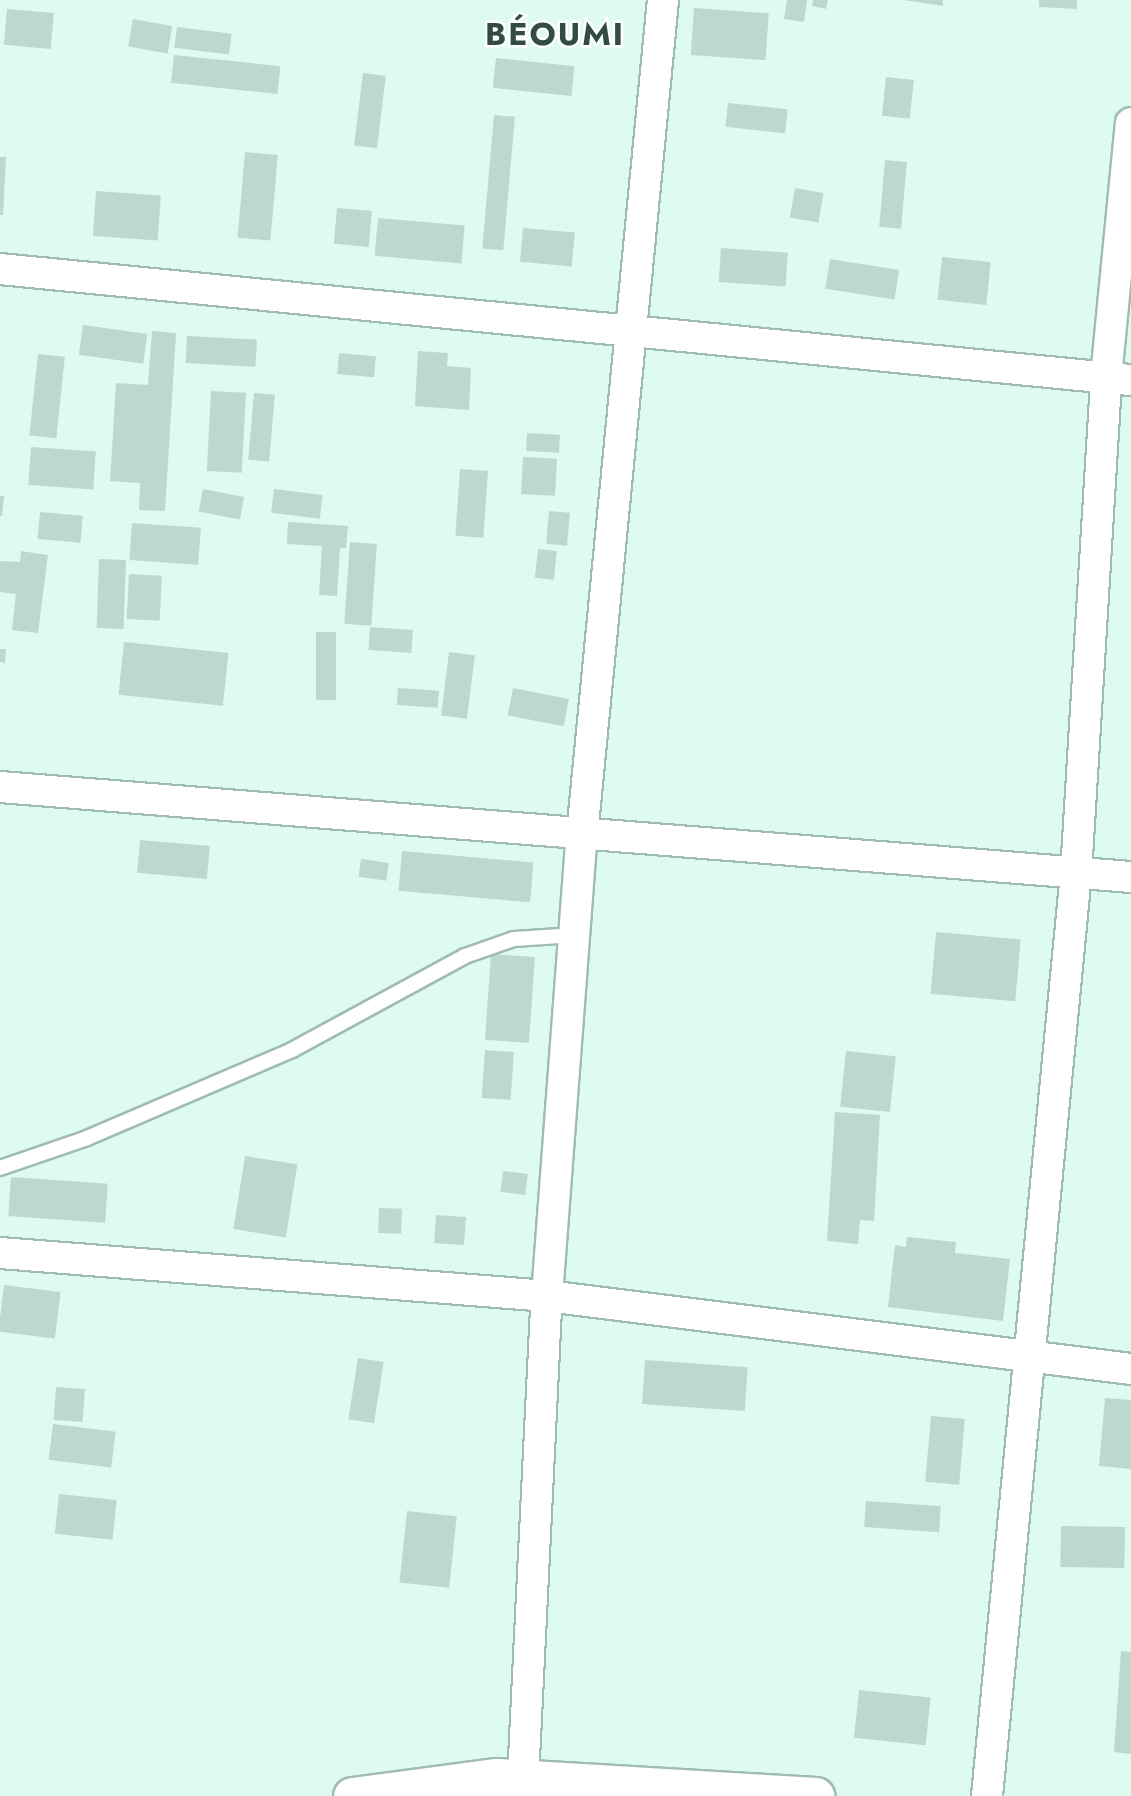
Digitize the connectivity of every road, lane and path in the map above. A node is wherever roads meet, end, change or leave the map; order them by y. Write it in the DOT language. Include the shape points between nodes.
graph roads {
  1 [pos="663,0"];
  2 [pos="1131,122"];
  3 [pos="0,269"];
  4 [pos="633,329"];
  5 [pos="1118,378"];
  6 [pos="0,787"];
  7 [pos="582,835"];
  8 [pos="1076,873"];
  9 [pos="1131,877"];
  10 [pos="575,935"];
  11 [pos="0,1168"];
  12 [pos="0,1252"];
  13 [pos="547,1296"];
  14 [pos="1026,1358"];
  15 [pos="1131,1369"];
  16 [pos="506,1784"];
  17 [pos="352,1796"];
  18 [pos="815,1796"];
  19 [pos="987,1796"];
  1 -- 4 [label="street"];
  2 -- 5 [label="street"];
  3 -- 4 [label="street"];
  4 -- 5 [label="street"];
  4 -- 7 [label="street"];
  5 -- 8 [label="street"];
  6 -- 7 [label="street"];
  7 -- 8 [label="street"];
  7 -- 10 [label="street"];
  8 -- 9 [label="street"];
  8 -- 14 [label="street"];
  10 -- 11 [label="lane" via="514,939 465,956 292,1050 87,1138"];
  10 -- 13 [label="street"];
  12 -- 13 [label="street"];
  13 -- 14 [label="street"];
  13 -- 16 [label="street"];
  14 -- 15 [label="street"];
  14 -- 19 [label="street"];
  16 -- 17 [label="street"];
  16 -- 18 [label="street"];
}
